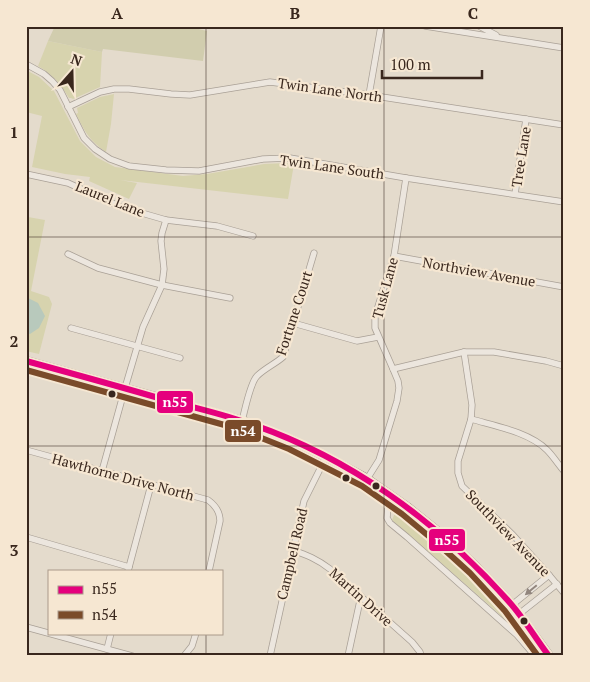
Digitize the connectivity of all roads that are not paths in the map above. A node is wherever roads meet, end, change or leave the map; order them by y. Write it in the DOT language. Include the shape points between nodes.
graph roads {
  1 [pos="381,26"];
  2 [pos="425,26"];
  3 [pos="479,26"];
  4 [pos="502,38"];
  5 [pos="564,48"];
  6 [pos="26,64"];
  7 [pos="369,95"];
  8 [pos="68,107"];
  9 [pos="526,119"];
  10 [pos="564,125"];
  11 [pos="26,174"];
  12 [pos="406,178"];
  13 [pos="515,194"];
  14 [pos="564,202"];
  15 [pos="166,220"];
  16 [pos="253,236"];
  17 [pos="314,252"];
  18 [pos="68,254"];
  19 [pos="394,256"];
  20 [pos="162,285"];
  21 [pos="564,287"];
  22 [pos="230,298"];
  23 [pos="293,323"];
  24 [pos="71,328"];
  25 [pos="378,337"];
  26 [pos="138,346"];
  27 [pos="464,352"];
  28 [pos="180,358"];
  29 [pos="26,361"];
  30 [pos="564,366"];
  31 [pos="393,369"];
  32 [pos="125,388"];
  33 [pos="471,419"];
  34 [pos="242,421"];
  35 [pos="26,450"];
  36 [pos="326,457"];
  37 [pos="102,471"];
  38 [pos="564,472"];
  39 [pos="367,479"];
  40 [pos="151,485"];
  41 [pos="389,494"];
  42 [pos="26,537"];
  43 [pos="292,550"];
  44 [pos="129,569"];
  45 [pos="209,570"];
  46 [pos="549,575"];
  47 [pos="556,584"];
  48 [pos="564,593"];
  49 [pos="361,596"];
  50 [pos="512,605"];
  51 [pos="519,614"];
  52 [pos="26,628"];
  53 [pos="48,634"];
  54 [pos="49,634"];
  55 [pos="111,634"];
  56 [pos="196,634"];
  57 [pos="107,649"];
  58 [pos="132,656"];
  59 [pos="184,656"];
  60 [pos="270,656"];
  61 [pos="348,656"];
  62 [pos="421,656"];
  63 [pos="535,656"];
  64 [pos="549,656"];
  1 -- 7 [label="street"];
  2 -- 4 [label="street"];
  3 -- 4 [label="street"];
  4 -- 5 [label="street"];
  6 -- 8 [label="street, Twin Lane South" via="52,81"];
  7 -- 8 [label="street, Twin Lane North" via="270,82 190,95 114,90 100,92"];
  7 -- 9 [label="street, Twin Lane North"];
  8 -- 12 [label="street, Twin Lane South" via="84,138 95,149 129,166 198,171 263,159 290,158"];
  9 -- 10 [label="street, Twin Lane North"];
  9 -- 13 [label="street, Tree Lane"];
  11 -- 15 [label="street, Laurel Lane" via="68,183 121,207"];
  12 -- 13 [label="street, Twin Lane South"];
  12 -- 19 [label="street, Tusk Lane"];
  13 -- 14 [label="street, Twin Lane South"];
  15 -- 16 [label="street, Laurel Lane" via="217,226"];
  15 -- 20 [label="street" via="162,233"];
  17 -- 23 [label="street, Fortune Court"];
  18 -- 20 [label="street" via="98,268"];
  19 -- 21 [label="street, Northview Avenue"];
  19 -- 25 [label="street, Tusk Lane" via="375,316"];
  20 -- 22 [label="street"];
  20 -- 26 [label="street"];
  23 -- 25 [label="street" via="357,341"];
  23 -- 34 [label="street, Fortune Court" via="283,356 254,380"];
  24 -- 26 [label="street"];
  25 -- 31 [label="street, Tusk Lane"];
  26 -- 28 [label="street"];
  26 -- 32 [label="street"];
  27 -- 30 [label="street" via="494,352"];
  27 -- 31 [label="street"];
  27 -- 33 [label="street, Southview Avenue"];
  29 -- 32 [label="main road"];
  31 -- 39 [label="street, Tusk Lane" via="399,388 397,401 379,460"];
  32 -- 34 [label="main road"];
  32 -- 37 [label="street"];
  33 -- 38 [label="street" via="538,442"];
  33 -- 46 [label="street, Southview Avenue" via="458,461 462,486"];
  34 -- 36 [label="main road"];
  35 -- 37 [label="street, Hawthorne Drive North"];
  36 -- 39 [label="main road"];
  36 -- 43 [label="street, Campbell Road" via="304,501"];
  37 -- 40 [label="street, Hawthorne Drive North"];
  39 -- 41 [label="main road"];
  40 -- 44 [label="street"];
  40 -- 45 [label="street, Hawthorne Drive North" via="208,500 217,508 220,521"];
  41 -- 50 [label="main road" via="444,536"];
  41 -- 63 [label="street" via="387,518 390,523 518,635"];
  42 -- 44 [label="street"];
  43 -- 49 [label="street, Martin Drive" via="320,561"];
  43 -- 60 [label="street, Campbell Road"];
  46 -- 47 [label="street, Southview Avenue"];
  46 -- 50 [label="street, one-way"];
  47 -- 48 [label="street, Southview Avenue"];
  47 -- 51 [label="street"];
  49 -- 61 [label="street"];
  49 -- 62 [label="street, Martin Drive" via="412,642"];
  50 -- 51 [label="main road"];
  51 -- 64 [label="main road"];
  52 -- 53 [label="street"];
  54 -- 57 [label="street"];
  55 -- 57 [label="street"];
  56 -- 59 [label="street"];
  57 -- 58 [label="street"];
}
